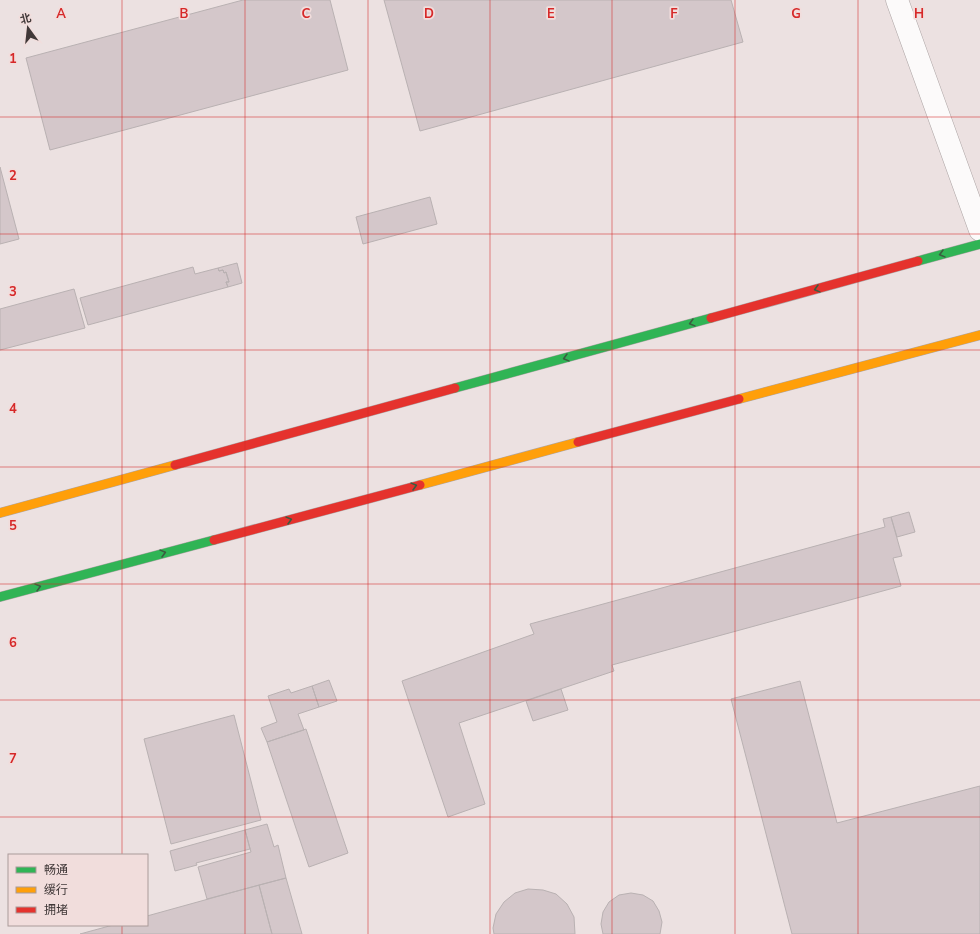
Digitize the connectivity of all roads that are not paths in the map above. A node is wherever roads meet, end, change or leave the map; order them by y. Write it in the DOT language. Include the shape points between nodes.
graph roads {
  1 [pos="897,0"];
  2 [pos="980,230"];
  3 [pos="980,244"];
  4 [pos="980,335"];
  5 [pos="0,513"];
  6 [pos="0,597"];
  1 -- 2 [label="street"];
  3 -- 5 [label="street, one-way"];
  6 -- 4 [label="street, one-way"];
}
